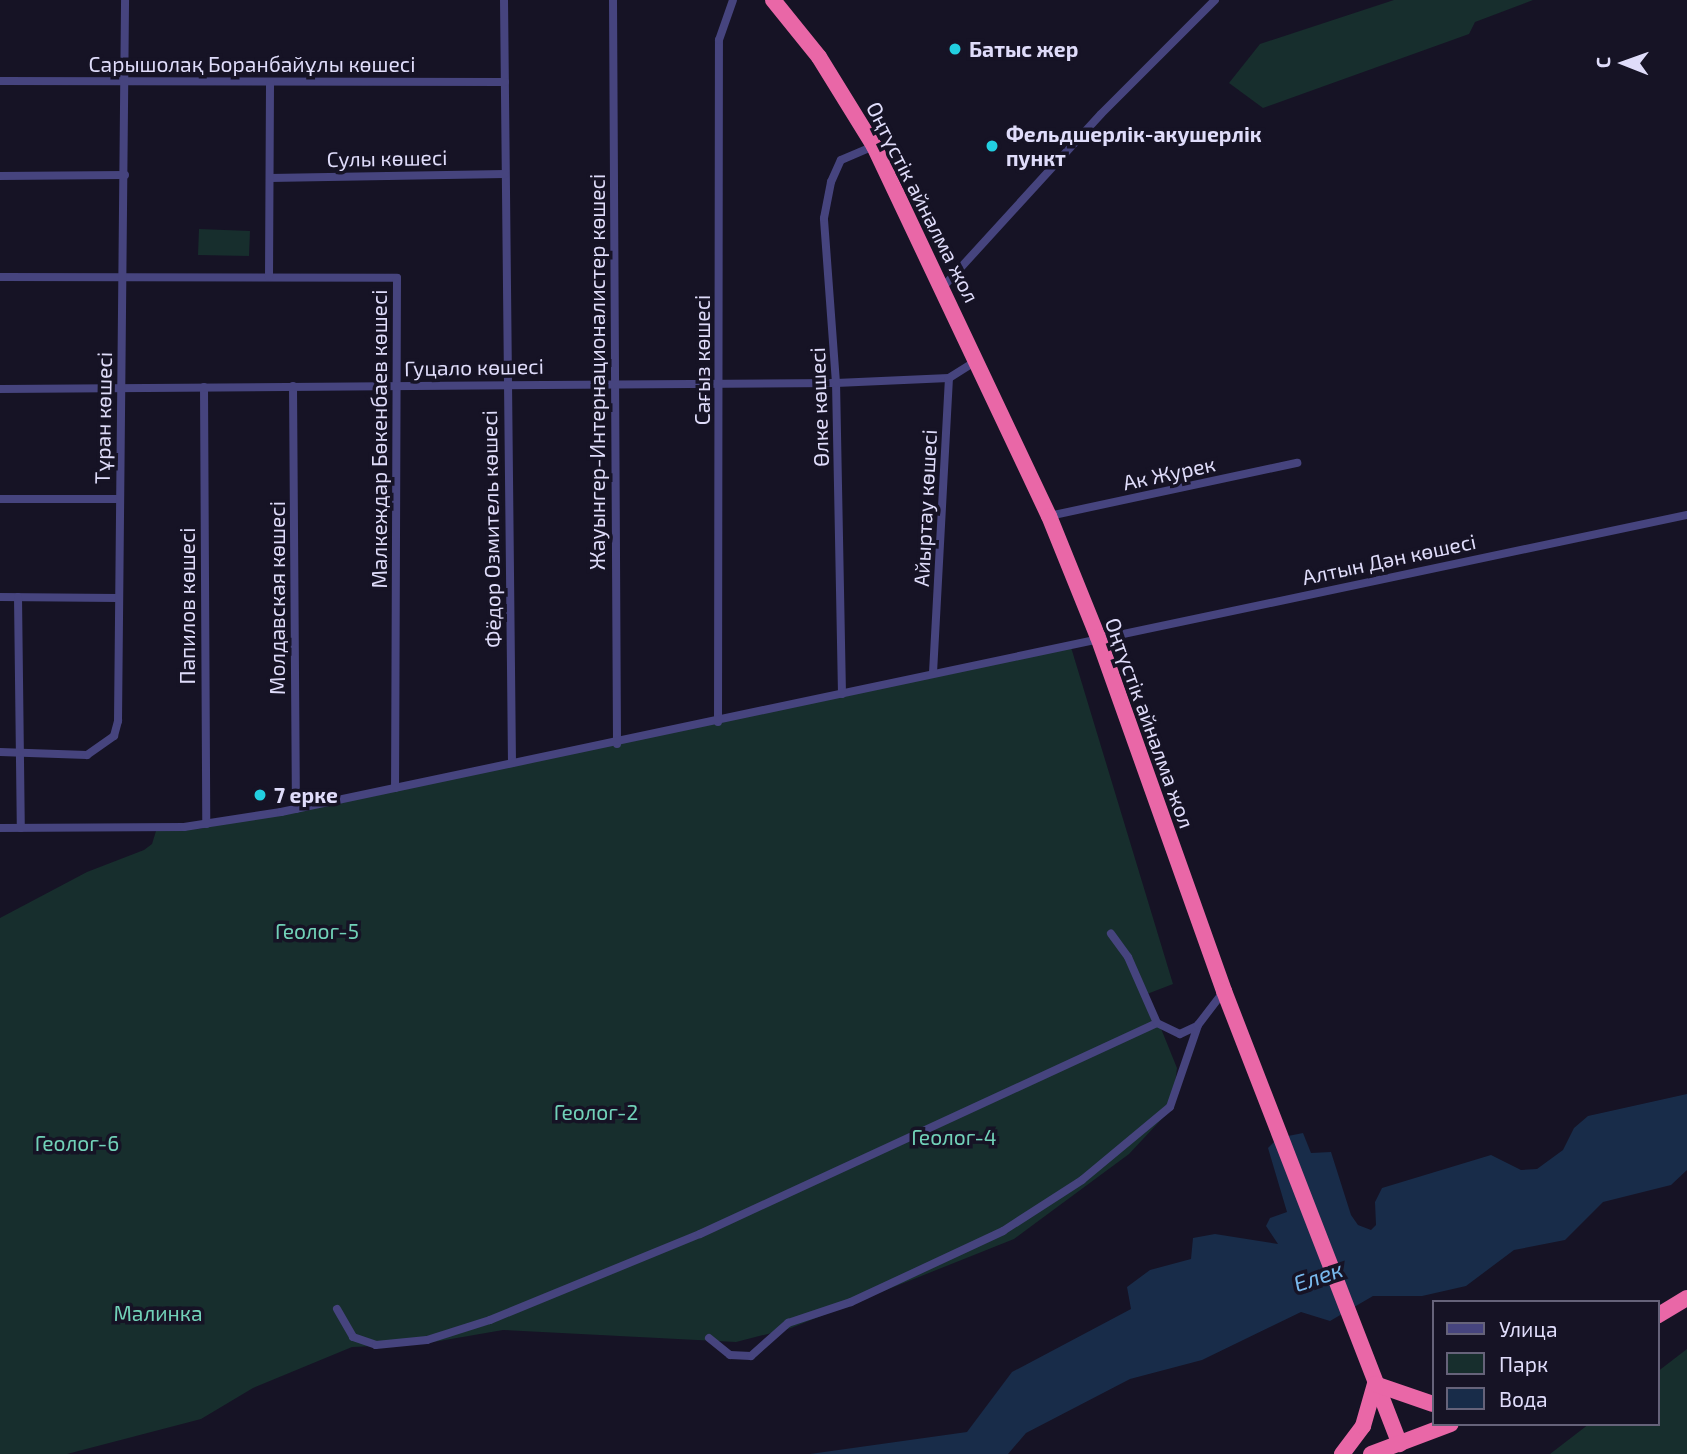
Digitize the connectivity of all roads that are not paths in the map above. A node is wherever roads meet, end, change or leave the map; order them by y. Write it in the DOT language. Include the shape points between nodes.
graph roads {
  1 [pos="125,0"];
  2 [pos="504,0"];
  3 [pos="613,0"];
  4 [pos="733,0"];
  5 [pos="773,0"];
  6 [pos="1215,0"];
  7 [pos="125,80"];
  8 [pos="0,81"];
  9 [pos="270,82"];
  10 [pos="505,82"];
  11 [pos="874,146"];
  12 [pos="505,174"];
  13 [pos="125,175"];
  14 [pos="0,176"];
  15 [pos="270,178"];
  16 [pos="124,276"];
  17 [pos="0,277"];
  18 [pos="270,277"];
  19 [pos="943,287"];
  20 [pos="978,360"];
  21 [pos="949,378"];
  22 [pos="614,382"];
  23 [pos="836,383"];
  24 [pos="507,384"];
  25 [pos="719,384"];
  26 [pos="397,385"];
  27 [pos="121,387"];
  28 [pos="204,387"];
  29 [pos="293,387"];
  30 [pos="0,389"];
  31 [pos="1297,463"];
  32 [pos="0,499"];
  33 [pos="119,499"];
  34 [pos="1687,515"];
  35 [pos="1049,516"];
  36 [pos="0,597"];
  37 [pos="18,597"];
  38 [pos="118,598"];
  39 [pos="1098,637"];
  40 [pos="933,673"];
  41 [pos="842,694"];
  42 [pos="718,722"];
  43 [pos="617,744"];
  44 [pos="0,752"];
  45 [pos="20,753"];
  46 [pos="512,764"];
  47 [pos="395,788"];
  48 [pos="296,809"];
  49 [pos="206,824"];
  50 [pos="0,828"];
  51 [pos="21,828"];
  52 [pos="1111,934"];
  53 [pos="1224,991"];
  54 [pos="1157,1023"];
  55 [pos="1198,1025"];
  56 [pos="1687,1298"];
  57 [pos="337,1309"];
  58 [pos="1659,1315"];
  59 [pos="709,1338"];
  60 [pos="1374,1381"];
  61 [pos="1432,1404"];
  62 [pos="1446,1426"];
  63 [pos="1400,1444"];
  64 [pos="1342,1454"];
  65 [pos="1371,1454"];
  1 -- 7 [label="street, Тұран көшесі"];
  2 -- 10 [label="street, Фёдор Озмитель көшесі"];
  3 -- 22 [label="street, Жауынгер-Интернационалистер көшесі"];
  4 -- 25 [label="street, Сағыз көшесі" via="719,40"];
  5 -- 11 [label="highway, Оңтүстік айналма жол" via="819,57"];
  6 -- 19 [label="street" via="1101,114"];
  7 -- 8 [label="street, Сарышолақ Боранбайұлы көшесі"];
  7 -- 9 [label="street, Сарышолақ Боранбайұлы көшесі"];
  7 -- 13 [label="street, Тұран көшесі"];
  9 -- 10 [label="street, Сарышолақ Боранбайұлы көшесі"];
  9 -- 15 [label="street"];
  10 -- 12 [label="street, Фёдор Озмитель көшесі"];
  11 -- 19 [label="highway, Оңтүстік айналма жол"];
  11 -- 23 [label="street, Өлке көшесі" via="845,155 826,199"];
  12 -- 15 [label="street, Сулы көшесі"];
  12 -- 24 [label="street, Фёдор Озмитель көшесі"];
  13 -- 14 [label="street"];
  13 -- 16 [label="street, Тұран көшесі"];
  15 -- 18 [label="street"];
  16 -- 17 [label="street, Малкеждар Бөкенбаев көшесі"];
  16 -- 18 [label="street, Малкеждар Бөкенбаев көшесі"];
  16 -- 27 [label="street, Тұран көшесі"];
  18 -- 26 [label="street, Малкеждар Бөкенбаев көшесі" via="397,278"];
  19 -- 20 [label="highway, Оңтүстік айналма жол"];
  20 -- 21 [label="street"];
  20 -- 35 [label="highway, Оңтүстік айналма жол"];
  21 -- 23 [label="street, Гуцало көшесі"];
  21 -- 40 [label="street, Айыртау көшесі"];
  22 -- 24 [label="street, Гуцало көшесі"];
  22 -- 25 [label="street, Гуцало көшесі"];
  22 -- 43 [label="street, Жауынгер-Интернационалистер көшесі"];
  23 -- 25 [label="street, Гуцало көшесі"];
  23 -- 41 [label="street, Өлке көшесі"];
  24 -- 26 [label="street, Гуцало көшесі"];
  24 -- 46 [label="street, Фёдор Озмитель көшесі"];
  25 -- 42 [label="street, Сағыз көшесі"];
  26 -- 29 [label="street, Гуцало көшесі"];
  26 -- 47 [label="street, Малкеждар Бөкенбаев көшесі"];
  27 -- 28 [label="street, Гуцало көшесі"];
  27 -- 30 [label="street, Гуцало көшесі"];
  27 -- 33 [label="street, Тұран көшесі"];
  28 -- 29 [label="street, Гуцало көшесі"];
  28 -- 49 [label="street, Папилов көшесі"];
  29 -- 48 [label="street, Молдавская көшесі"];
  31 -- 35 [label="street, Ак Журек"];
  32 -- 33 [label="street"];
  33 -- 38 [label="street, Тұран көшесі"];
  34 -- 39 [label="street, Алтын Дән көшесі"];
  35 -- 39 [label="highway, Оңтүстік айналма жол"];
  36 -- 37 [label="street"];
  37 -- 38 [label="street"];
  37 -- 45 [label="street"];
  38 -- 45 [label="street, Тұран көшесі" via="118,721 114,736 87,755"];
  39 -- 40 [label="street, Алтын Дән көшесі"];
  39 -- 53 [label="highway, Оңтүстік айналма жол"];
  40 -- 41 [label="street, Алтын Дән көшесі"];
  41 -- 42 [label="street, Алтын Дән көшесі"];
  42 -- 43 [label="street, Алтын Дән көшесі"];
  43 -- 46 [label="street, Алтын Дән көшесі"];
  44 -- 45 [label="street"];
  45 -- 51 [label="street"];
  46 -- 47 [label="street, Алтын Дән көшесі"];
  47 -- 48 [label="street, Алтын Дән көшесі"];
  48 -- 49 [label="street, Алтын Дән көшесі"];
  49 -- 51 [label="street, Алтын Дән көшесі"];
  50 -- 51 [label="street, Алтын Дән көшесі"];
  52 -- 54 [label="street" via="1128,957"];
  53 -- 55 [label="street"];
  53 -- 60 [label="highway, Оңтүстік айналма жол"];
  54 -- 55 [label="street" via="1180,1034"];
  54 -- 57 [label="street" via="700,1234 466,1329 427,1340 376,1345 353,1337"];
  55 -- 59 [label="street" via="1170,1107 1092,1172 1014,1225 851,1302 788,1323 751,1356 730,1356"];
  56 -- 58 [label="highway"];
  60 -- 61 [label="highway"];
  60 -- 63 [label="highway, Оңтүстік айналма жол"];
  60 -- 64 [label="highway" via="1363,1426"];
  62 -- 63 [label="highway"];
  63 -- 65 [label="highway"];
}
